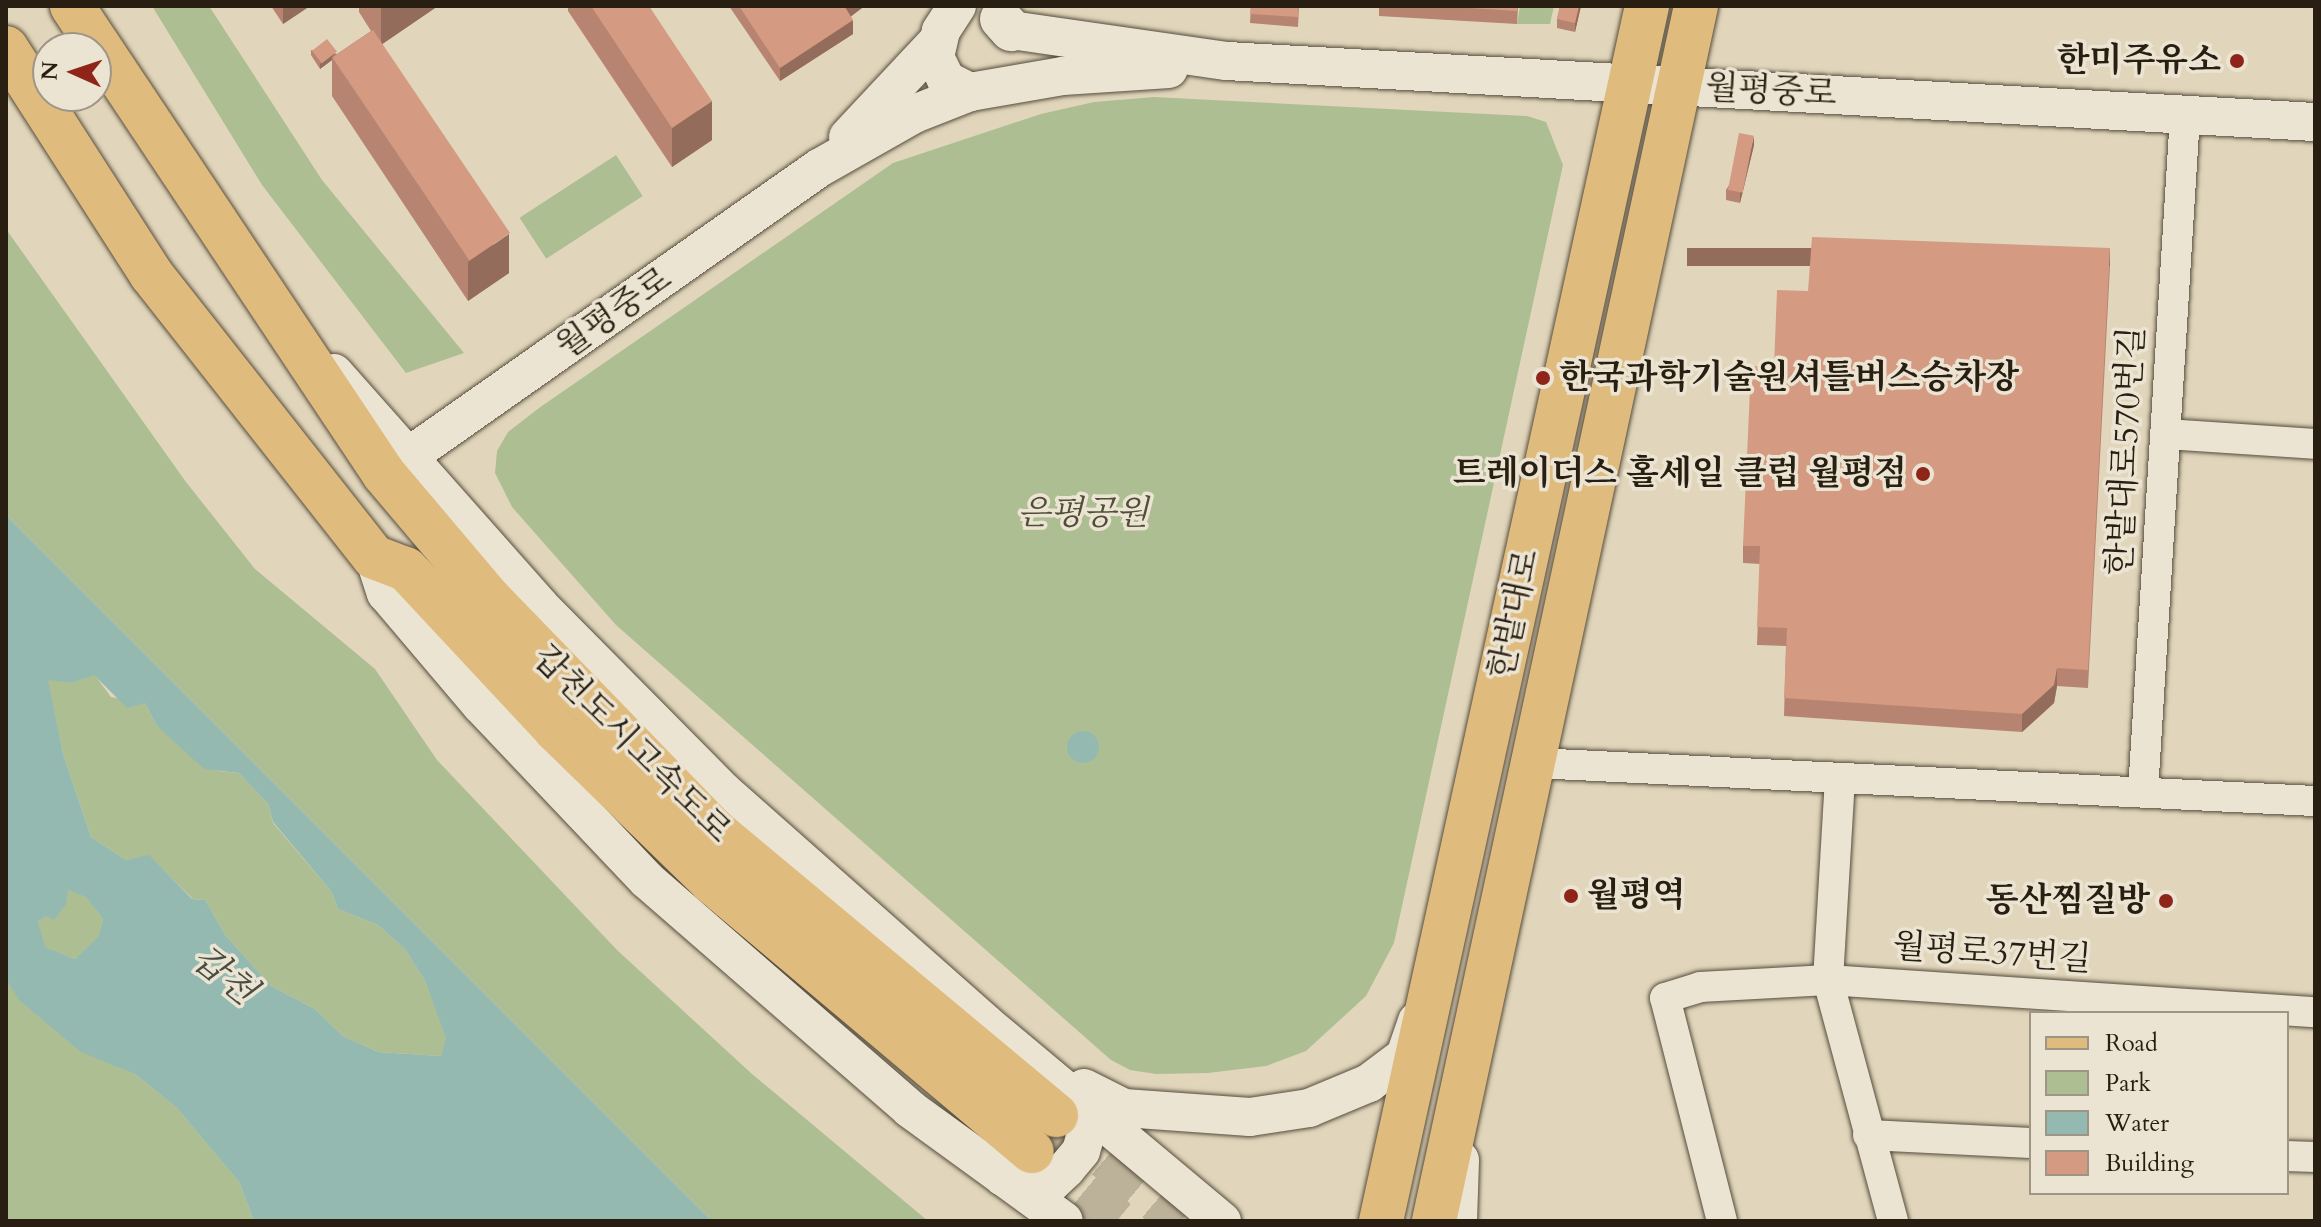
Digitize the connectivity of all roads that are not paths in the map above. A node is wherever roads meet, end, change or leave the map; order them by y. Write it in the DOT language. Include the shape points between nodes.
graph roads {
  1 [pos="72,6"];
  2 [pos="1647,6"];
  3 [pos="1696,6"];
  4 [pos="1004,18"];
  5 [pos="948,23"];
  6 [pos="6,48"];
  7 [pos="1227,61"];
  8 [pos="1631,83"];
  9 [pos="1680,86"];
  10 [pos="982,90"];
  11 [pos="2185,115"];
  12 [pos="2315,122"];
  13 [pos="819,168"];
  14 [pos="273,311"];
  15 [pos="2166,434"];
  16 [pos="2315,444"];
  17 [pos="409,456"];
  18 [pos="374,557"];
  19 [pos="1535,763"];
  20 [pos="1840,778"];
  21 [pos="2143,792"];
  22 [pos="2315,801"];
  23 [pos="1442,946"];
  24 [pos="1828,980"];
  25 [pos="2315,1012"];
  26 [pos="1028,1059"];
  27 [pos="1462,1090"];
  28 [pos="1066,1106"];
  29 [pos="1868,1135"];
  30 [pos="2029,1143"];
  31 [pos="1032,1151"];
  32 [pos="2289,1156"];
  33 [pos="2315,1157"];
  34 [pos="992,1174"];
  35 [pos="1023,1221"];
  36 [pos="1064,1221"];
  37 [pos="1222,1221"];
  38 [pos="1381,1221"];
  39 [pos="1434,1221"];
  40 [pos="1458,1221"];
  41 [pos="1722,1221"];
  42 [pos="1893,1221"];
  1 -- 14 [label="main road, 갑천도시고속도로"];
  2 -- 8 [label="main road, 한밭대로"];
  3 -- 9 [label="main road"];
  4 -- 5 [label="street" via="976,11"];
  4 -- 7 [label="street"];
  4 -- 10 [label="street" via="1017,57 1006,80"];
  5 -- 10 [label="street" via="935,57 946,80"];
  5 -- 13 [label="street"];
  6 -- 18 [label="main road" via="151,274"];
  7 -- 8 [label="street, 월평중로"];
  7 -- 10 [label="street" via="1063,76"];
  8 -- 9 [label="street, 월평중로"];
  8 -- 23 [label="main road, 한밭대로"];
  9 -- 11 [label="street, 월평중로"];
  9 -- 19 [label="main road"];
  10 -- 13 [label="street" via="914,114"];
  11 -- 12 [label="street, 월평중로"];
  11 -- 15 [label="street, 한밭대로570번길"];
  13 -- 17 [label="street, 월평중로"];
  14 -- 17 [label="street"];
  14 -- 28 [label="main road, 갑천도시고속도로" via="384,474 563,677 715,831"];
  15 -- 16 [label="street"];
  15 -- 21 [label="street, 한밭대로570번길"];
  17 -- 26 [label="street" via="540,606 723,791"];
  18 -- 31 [label="main road, 갑천도시고속도로" via="406,569 556,730 712,882"];
  18 -- 34 [label="street" via="386,593 481,705 647,880"];
  19 -- 20 [label="street"];
  19 -- 27 [label="main road"];
  20 -- 21 [label="street"];
  20 -- 24 [label="street"];
  21 -- 22 [label="street"];
  23 -- 26 [label="street" via="1405,1056 1369,1083 1309,1108 1250,1117 1124,1108"];
  23 -- 38 [label="main road, 한밭대로"];
  24 -- 25 [label="street, 월평로37번길"];
  24 -- 29 [label="street"];
  24 -- 41 [label="street, 월평로37번길" via="1700,987 1665,998"];
  26 -- 28 [label="street"];
  27 -- 39 [label="main road"];
  27 -- 40 [label="street"];
  28 -- 34 [label="street" via="1088,1127 1081,1151 1050,1184 1029,1186"];
  28 -- 37 [label="street"];
  29 -- 30 [label="street"];
  29 -- 42 [label="street"];
  32 -- 33 [label="street"];
  34 -- 35 [label="street" via="1002,1203"];
  34 -- 36 [label="street"];
}
